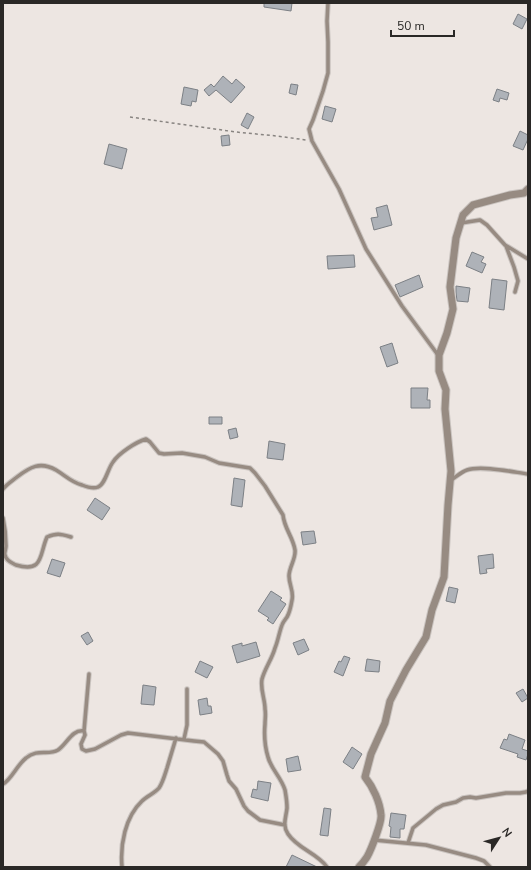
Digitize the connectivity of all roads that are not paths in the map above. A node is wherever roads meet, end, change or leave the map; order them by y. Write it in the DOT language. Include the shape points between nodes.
graph roads {
  1 [pos="328,3"];
  2 [pos="528,189"];
  3 [pos="461,223"];
  4 [pos="505,245"];
  5 [pos="528,259"];
  6 [pos="515,292"];
  7 [pos="439,355"];
  8 [pos="528,474"];
  9 [pos="450,481"];
  10 [pos="3,489"];
  11 [pos="3,518"];
  12 [pos="71,537"];
  13 [pos="89,674"];
  14 [pos="187,689"];
  15 [pos="84,731"];
  16 [pos="176,738"];
  17 [pos="184,739"];
  18 [pos="3,784"];
  19 [pos="528,791"];
  20 [pos="285,825"];
  21 [pos="374,840"];
  22 [pos="408,843"];
  23 [pos="122,867"];
  24 [pos="328,867"];
  25 [pos="360,867"];
  26 [pos="490,867"];
  1 -- 7 [label="lane" via="328,73 309,129 312,141 339,189 366,249 402,306"];
  2 -- 3 [label="street" via="524,194 473,205 463,215"];
  3 -- 4 [label="lane" via="480,220 487,224"];
  3 -- 7 [label="street" via="456,238 450,287 453,309"];
  4 -- 5 [label="lane"];
  4 -- 6 [label="lane" via="518,281"];
  7 -- 9 [label="street" via="439,371 446,390"];
  8 -- 9 [label="lane" via="477,468 467,470"];
  9 -- 21 [label="street" via="444,577 432,610 426,637 390,701 385,723 371,754 366,777 382,816"];
  10 -- 20 [label="lane" via="25,470 39,465 55,470 73,482 92,488 98,487 103,483 114,460 146,439 159,453 205,457 219,463 250,468 255,473 283,515 295,551 289,576 293,592 292,602 261,685 266,710 264,730 268,758 284,786 287,798"];
  11 -- 12 [label="lane" via="6,534 5,555 7,560 18,565 35,566 39,562 47,537 54,534"];
  13 -- 15 [label="lane"];
  14 -- 17 [label="lane"];
  15 -- 16 [label="lane" via="81,744 86,752 128,733"];
  15 -- 18 [label="lane" via="76,732 58,750 51,753 35,753 26,758"];
  16 -- 17 [label="lane"];
  16 -- 23 [label="lane" via="159,789 142,801 128,821 123,839"];
  17 -- 20 [label="lane" via="204,742 218,754 223,761 226,775 248,811 260,820"];
  19 -- 22 [label="lane" via="520,794 463,798 443,805 413,828"];
  20 -- 24 [label="lane" via="293,840"];
  21 -- 22 [label="lane"];
  21 -- 25 [label="street"];
  22 -- 26 [label="lane" via="476,858"];
}
